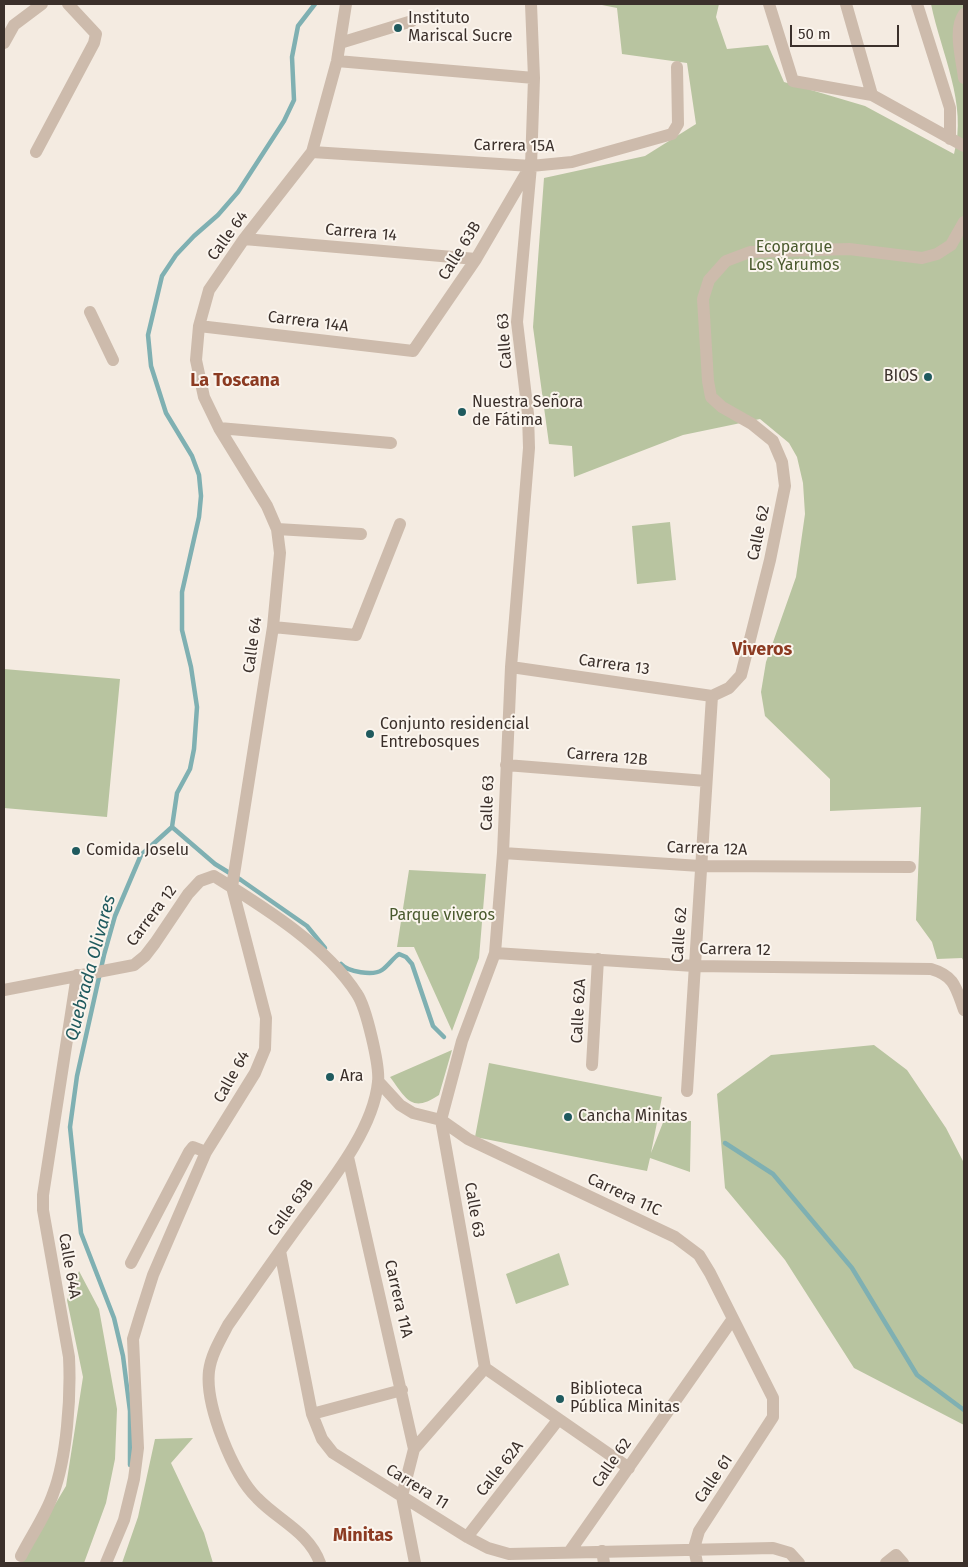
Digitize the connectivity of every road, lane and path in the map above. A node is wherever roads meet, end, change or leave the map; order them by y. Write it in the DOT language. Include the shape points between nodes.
graph roads {
  1 [pos="42,4"];
  2 [pos="68,4"];
  3 [pos="346,4"];
  4 [pos="531,4"];
  5 [pos="768,4"];
  6 [pos="846,4"];
  7 [pos="917,4"];
  8 [pos="964,14"];
  9 [pos="412,21"];
  10 [pos="4,43"];
  11 [pos="340,43"];
  12 [pos="337,61"];
  13 [pos="677,67"];
  14 [pos="534,78"];
  15 [pos="964,78"];
  16 [pos="872,95"];
  17 [pos="950,139"];
  18 [pos="964,146"];
  19 [pos="36,152"];
  20 [pos="312,152"];
  21 [pos="530,166"];
  22 [pos="964,222"];
  23 [pos="244,239"];
  24 [pos="476,259"];
  25 [pos="90,312"];
  26 [pos="199,326"];
  27 [pos="413,352"];
  28 [pos="112,360"];
  29 [pos="219,428"];
  30 [pos="391,443"];
  31 [pos="400,524"];
  32 [pos="277,529"];
  33 [pos="361,534"];
  34 [pos="273,627"];
  35 [pos="511,667"];
  36 [pos="712,696"];
  37 [pos="506,765"];
  38 [pos="706,781"];
  39 [pos="503,853"];
  40 [pos="700,866"];
  41 [pos="910,867"];
  42 [pos="232,887"];
  43 [pos="495,953"];
  44 [pos="598,959"];
  45 [pos="694,966"];
  46 [pos="77,975"];
  47 [pos="4,990"];
  48 [pos="964,1010"];
  49 [pos="592,1065"];
  50 [pos="378,1081"];
  51 [pos="687,1091"];
  52 [pos="442,1120"];
  53 [pos="206,1152"];
  54 [pos="348,1157"];
  55 [pos="280,1251"];
  56 [pos="131,1263"];
  57 [pos="732,1320"];
  58 [pos="485,1368"];
  59 [pos="402,1390"];
  60 [pos="312,1414"];
  61 [pos="773,1417"];
  62 [pos="558,1420"];
  63 [pos="414,1449"];
  64 [pos="629,1468"];
  65 [pos="402,1496"];
  66 [pos="467,1538"];
  67 [pos="694,1548"];
  68 [pos="570,1551"];
  69 [pos="21,1556"];
  70 [pos="603,1557"];
  71 [pos="510,1559"];
  72 [pos="900,1559"];
  73 [pos="106,1563"];
  74 [pos="320,1563"];
  75 [pos="415,1563"];
  76 [pos="697,1563"];
  77 [pos="799,1563"];
  78 [pos="886,1563"];
  1 -- 10 [label="street" via="14,25"];
  2 -- 19 [label="street" via="96,34"];
  3 -- 11 [label="street, Calle 64"];
  4 -- 14 [label="street, Calle 63"];
  5 -- 16 [label="street" via="793,81"];
  6 -- 16 [label="street"];
  7 -- 17 [label="street" via="950,108"];
  8 -- 15 [label="street" via="959,33"];
  9 -- 11 [label="street"];
  11 -- 12 [label="street, Calle 64"];
  12 -- 14 [label="street"];
  12 -- 20 [label="street, Calle 64"];
  13 -- 21 [label="street, Carrera 15A" via="678,124 672,134 572,162"];
  14 -- 21 [label="street, Calle 63"];
  16 -- 17 [label="street"];
  17 -- 18 [label="street"];
  20 -- 21 [label="street, Carrera 15A"];
  20 -- 23 [label="street, Calle 64"];
  21 -- 24 [label="street, Calle 63B"];
  21 -- 35 [label="street, Calle 63" via="517,322 529,448"];
  22 -- 36 [label="street, Calle 62" via="950,245 938,254 922,258 849,249 750,252 726,260 709,280 703,299 710,397 773,442 782,462 785,486 741,676 729,688"];
  23 -- 24 [label="street, Carrera 14"];
  23 -- 26 [label="street, Calle 64" via="209,290"];
  24 -- 27 [label="street, Calle 63B"];
  25 -- 28 [label="street"];
  26 -- 27 [label="street, Carrera 14A"];
  26 -- 29 [label="street, Calle 64" via="196,360 204,397"];
  29 -- 30 [label="street"];
  29 -- 32 [label="street, Calle 64" via="267,506"];
  31 -- 34 [label="street" via="356,635"];
  32 -- 33 [label="street"];
  32 -- 34 [label="street, Calle 64" via="280,553"];
  34 -- 42 [label="street, Calle 64"];
  35 -- 36 [label="street, Carrera 13"];
  35 -- 37 [label="street, Calle 63"];
  36 -- 38 [label="street, Calle 62"];
  37 -- 38 [label="street, Carrera 12B"];
  37 -- 39 [label="street, Calle 63"];
  38 -- 40 [label="street, Calle 62"];
  39 -- 40 [label="street, Carrera 12A"];
  39 -- 43 [label="street, Calle 63"];
  40 -- 41 [label="street, Carrera 12A"];
  40 -- 45 [label="street, Calle 62"];
  42 -- 46 [label="street, Carrera 12" via="214,876 200,881 145,956 134,965"];
  42 -- 50 [label="street, Calle 63B" via="306,940 358,994 368,1020"];
  42 -- 53 [label="street, Calle 64" via="266,1018 265,1050 255,1074"];
  43 -- 44 [label="street, Carrera 12"];
  43 -- 52 [label="street, Calle 63" via="462,1041"];
  44 -- 45 [label="street, Carrera 12"];
  44 -- 49 [label="street, Calle 62A"];
  45 -- 48 [label="street, Carrera 12" via="931,969 945,973 953,982"];
  45 -- 51 [label="street, Calle 62"];
  46 -- 47 [label="street, Carrera 12"];
  46 -- 69 [label="street, Calle 64A" via="43,1195 70,1381 56,1486"];
  50 -- 52 [label="street, Carrera 11C" via="400,1105 413,1113"];
  50 -- 54 [label="street, Calle 63B" via="367,1120"];
  52 -- 57 [label="street, Carrera 11C" via="468,1139 675,1237 699,1255"];
  52 -- 58 [label="street, Calle 63"];
  53 -- 56 [label="street" via="193,1147"];
  53 -- 73 [label="street, Calle 64" via="153,1275 132,1339 138,1448 124,1520"];
  54 -- 55 [label="street, Calle 63B"];
  54 -- 59 [label="street, Carrera 11A"];
  55 -- 60 [label="street, Carrera 11"];
  55 -- 74 [label="street, Calle 63B" via="215,1348 209,1372 210,1395 220,1431 239,1473 256,1498 314,1547"];
  57 -- 61 [label="street, Carrera 11C" via="773,1398"];
  57 -- 64 [label="street, Calle 62"];
  58 -- 62 [label="street"];
  58 -- 63 [label="street"];
  59 -- 60 [label="street"];
  59 -- 63 [label="street, Carrera 11A"];
  60 -- 65 [label="street, Carrera 11" via="322,1439 333,1453"];
  61 -- 67 [label="street, Calle 61" via="699,1531"];
  62 -- 64 [label="street"];
  62 -- 66 [label="street, Calle 62A"];
  63 -- 65 [label="street"];
  64 -- 68 [label="street, Calle 62"];
  65 -- 66 [label="street, Carrera 11"];
  65 -- 75 [label="street"];
  66 -- 71 [label="street, Carrera 11"];
  67 -- 70 [label="street, Carrera 11"];
  67 -- 76 [label="street"];
  67 -- 77 [label="street, Carrera 11" via="773,1548 790,1553"];
  68 -- 70 [label="street, Carrera 11"];
  68 -- 71 [label="street, Carrera 11"];
  72 -- 78 [label="street"];
}
